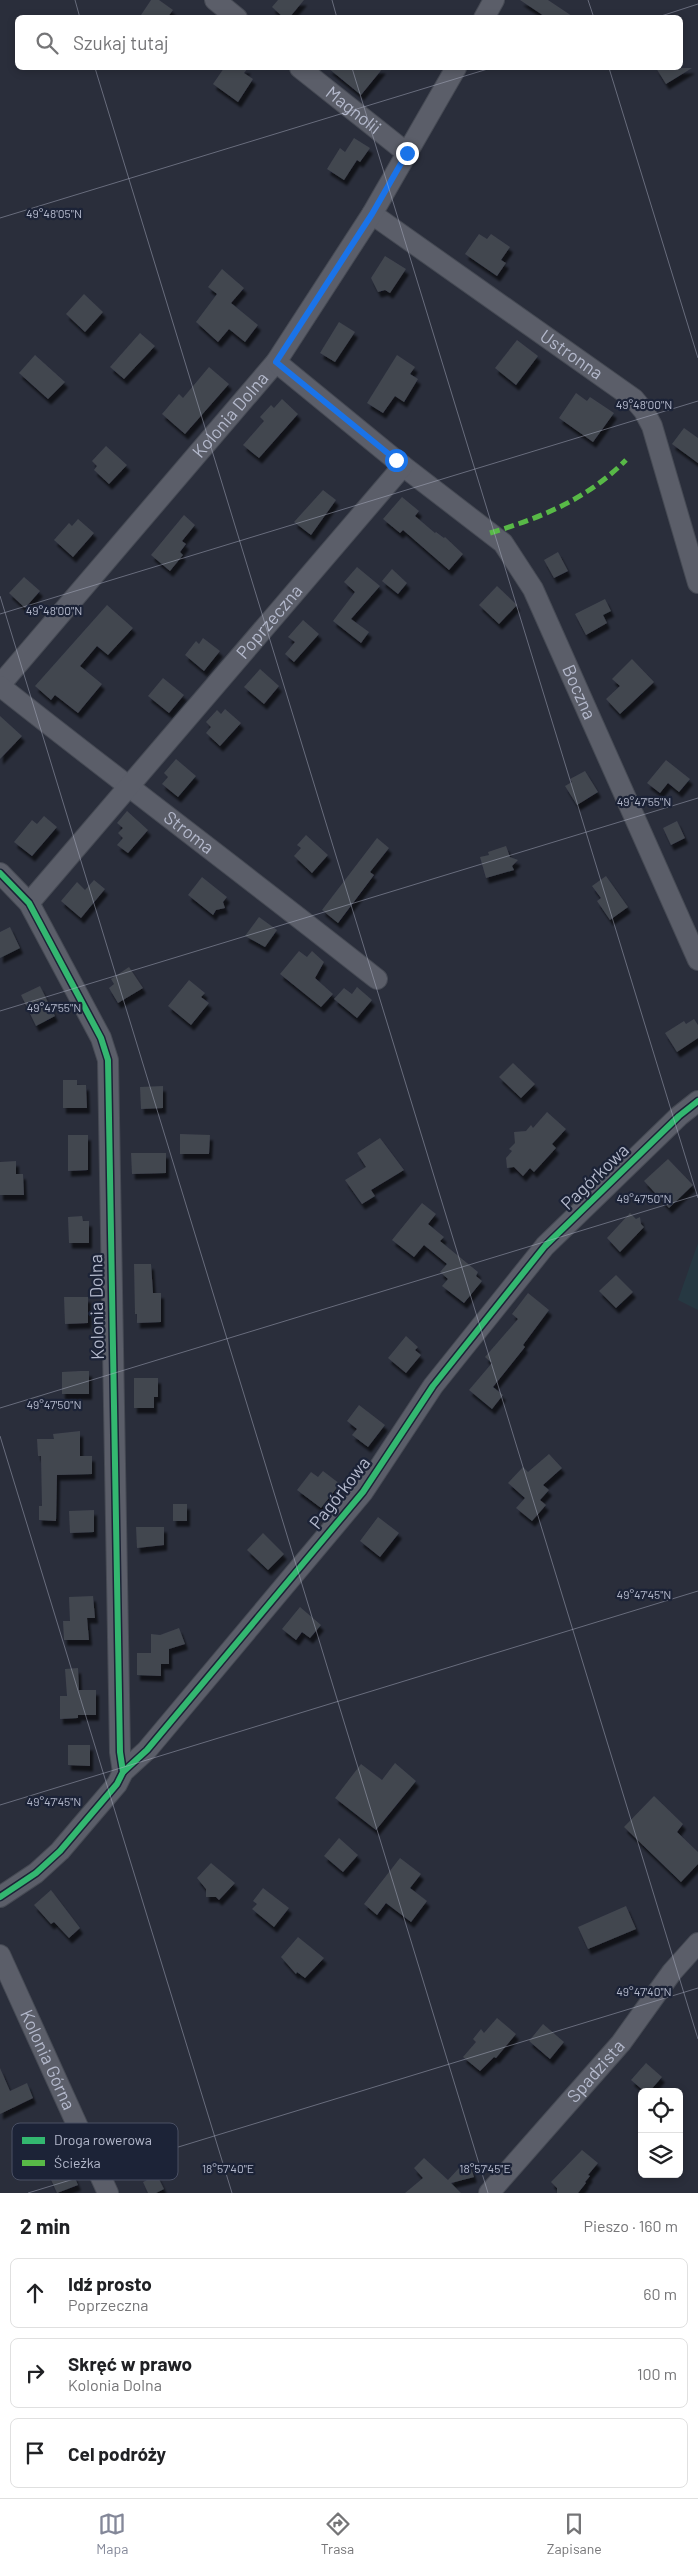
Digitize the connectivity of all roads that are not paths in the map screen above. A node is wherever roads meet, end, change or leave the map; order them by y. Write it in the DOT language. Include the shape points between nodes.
graph roads {
  1 [pos="215,0"];
  2 [pos="494,0"];
  3 [pos="233,15"];
  4 [pos="486,15"];
  5 [pos="303,70"];
  6 [pos="455,70"];
  7 [pos="407,153"];
  8 [pos="372,214"];
  9 [pos="276,362"];
  10 [pos="403,466"];
  11 [pos="698,583"];
  12 [pos="0,685"];
  13 [pos="128,788"];
  14 [pos="0,873"];
  15 [pos="29,903"];
  16 [pos="698,960"];
  17 [pos="377,980"];
  18 [pos="698,1101"];
  19 [pos="123,1772"];
  20 [pos="0,1897"];
  21 [pos="698,1943"];
  22 [pos="0,1955"];
  23 [pos="76,2123"];
  24 [pos="102,2180"];
  25 [pos="108,2193"];
  26 [pos="489,2193"];
  1 -- 3 [label="street"];
  2 -- 4 [label="street"];
  5 -- 7 [label="street, Magnolii"];
  6 -- 7 [label="street, Kolonia Dolna"];
  7 -- 8 [label="street, Kolonia Dolna"];
  8 -- 9 [label="street, Kolonia Dolna"];
  8 -- 11 [label="street, Ustronna" via="639,405 652,426"];
  9 -- 10 [label="street"];
  9 -- 12 [label="street, Kolonia Dolna"];
  10 -- 13 [label="street, Poprzeczna"];
  10 -- 16 [label="street, Boczna" via="504,543 518,563 537,598"];
  12 -- 13 [label="street, Stroma"];
  13 -- 15 [label="street, Poprzeczna"];
  13 -- 17 [label="street, Stroma" via="256,883"];
  14 -- 15 [label="street, Kolonia Dolna"];
  15 -- 19 [label="street, Kolonia Dolna" via="101,1038 108,1060 120,1752"];
  18 -- 19 [label="street, Pagórkowa" via="545,1246 433,1386 363,1492 147,1750"];
  19 -- 20 [label="street, Pagórkowa" via="117,1784 60,1851 36,1873"];
  21 -- 26 [label="street, Spadzista" via="672,1972 621,2043"];
  22 -- 23 [label="street, Kolonia Górna"];
  24 -- 25 [label="street, Kolonia Górna"];
}
